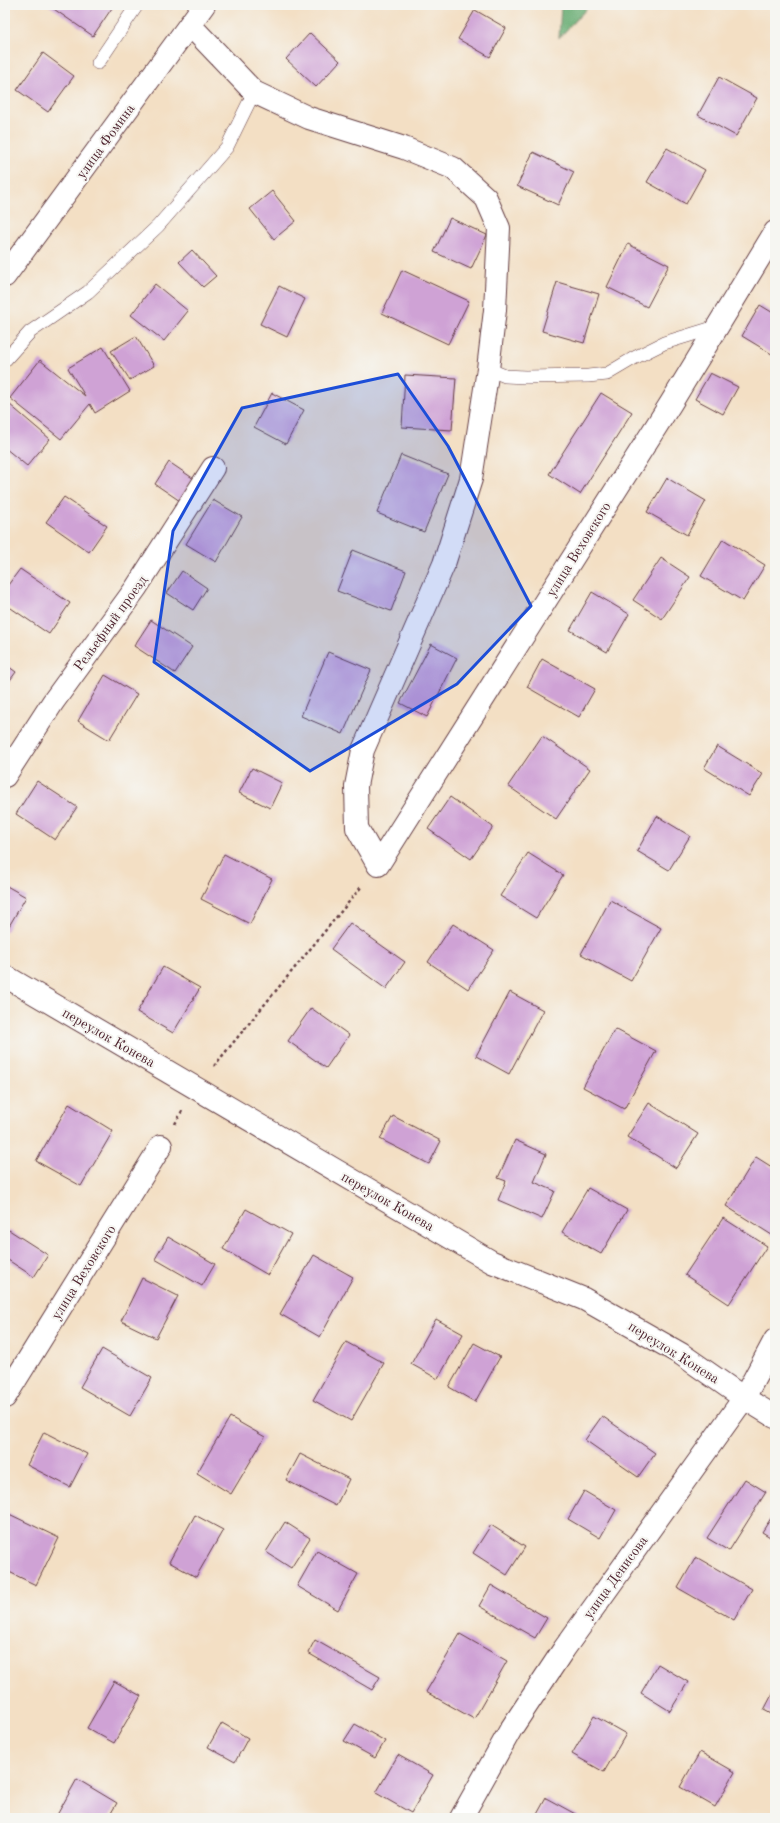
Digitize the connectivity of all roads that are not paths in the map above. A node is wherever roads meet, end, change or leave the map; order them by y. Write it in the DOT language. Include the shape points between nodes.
graph roads {
  1 [pos="137,5"];
  2 [pos="204,5"];
  3 [pos="190,25"];
  4 [pos="98,63"];
  5 [pos="254,92"];
  6 [pos="775,232"];
  7 [pos="5,276"];
  8 [pos="716,327"];
  9 [pos="5,360"];
  10 [pos="488,369"];
  11 [pos="213,468"];
  12 [pos="5,776"];
  13 [pos="5,976"];
  14 [pos="161,1146"];
  15 [pos="775,1340"];
  16 [pos="5,1397"];
  17 [pos="744,1398"];
  18 [pos="775,1417"];
  19 [pos="461,1818"];
  1 -- 4 [label="lane"];
  2 -- 3 [label="street, улица Фомина"];
  3 -- 5 [label="street"];
  3 -- 7 [label="street, улица Фомина"];
  5 -- 9 [label="lane" via="227,147 158,226 88,292 30,332"];
  5 -- 10 [label="street" via="309,118 404,148 453,168 486,198 499,228 498,271"];
  6 -- 8 [label="street, улица Веховского"];
  8 -- 10 [label="lane" via="664,343 607,374 525,377 505,376"];
  8 -- 10 [label="street, улица Веховского" via="378,865 357,828 356,786 363,750 444,564 471,479"];
  11 -- 12 [label="street, Рельефный проезд" via="136,588 53,702"];
  13 -- 17 [label="street, переулок Конева" via="492,1262 584,1299 681,1354"];
  14 -- 16 [label="street, улица Веховского"];
  15 -- 17 [label="street, улица Денисова"];
  17 -- 18 [label="street, переулок Конева"];
  17 -- 19 [label="street, улица Денисова" via="564,1649 511,1729"];
}
